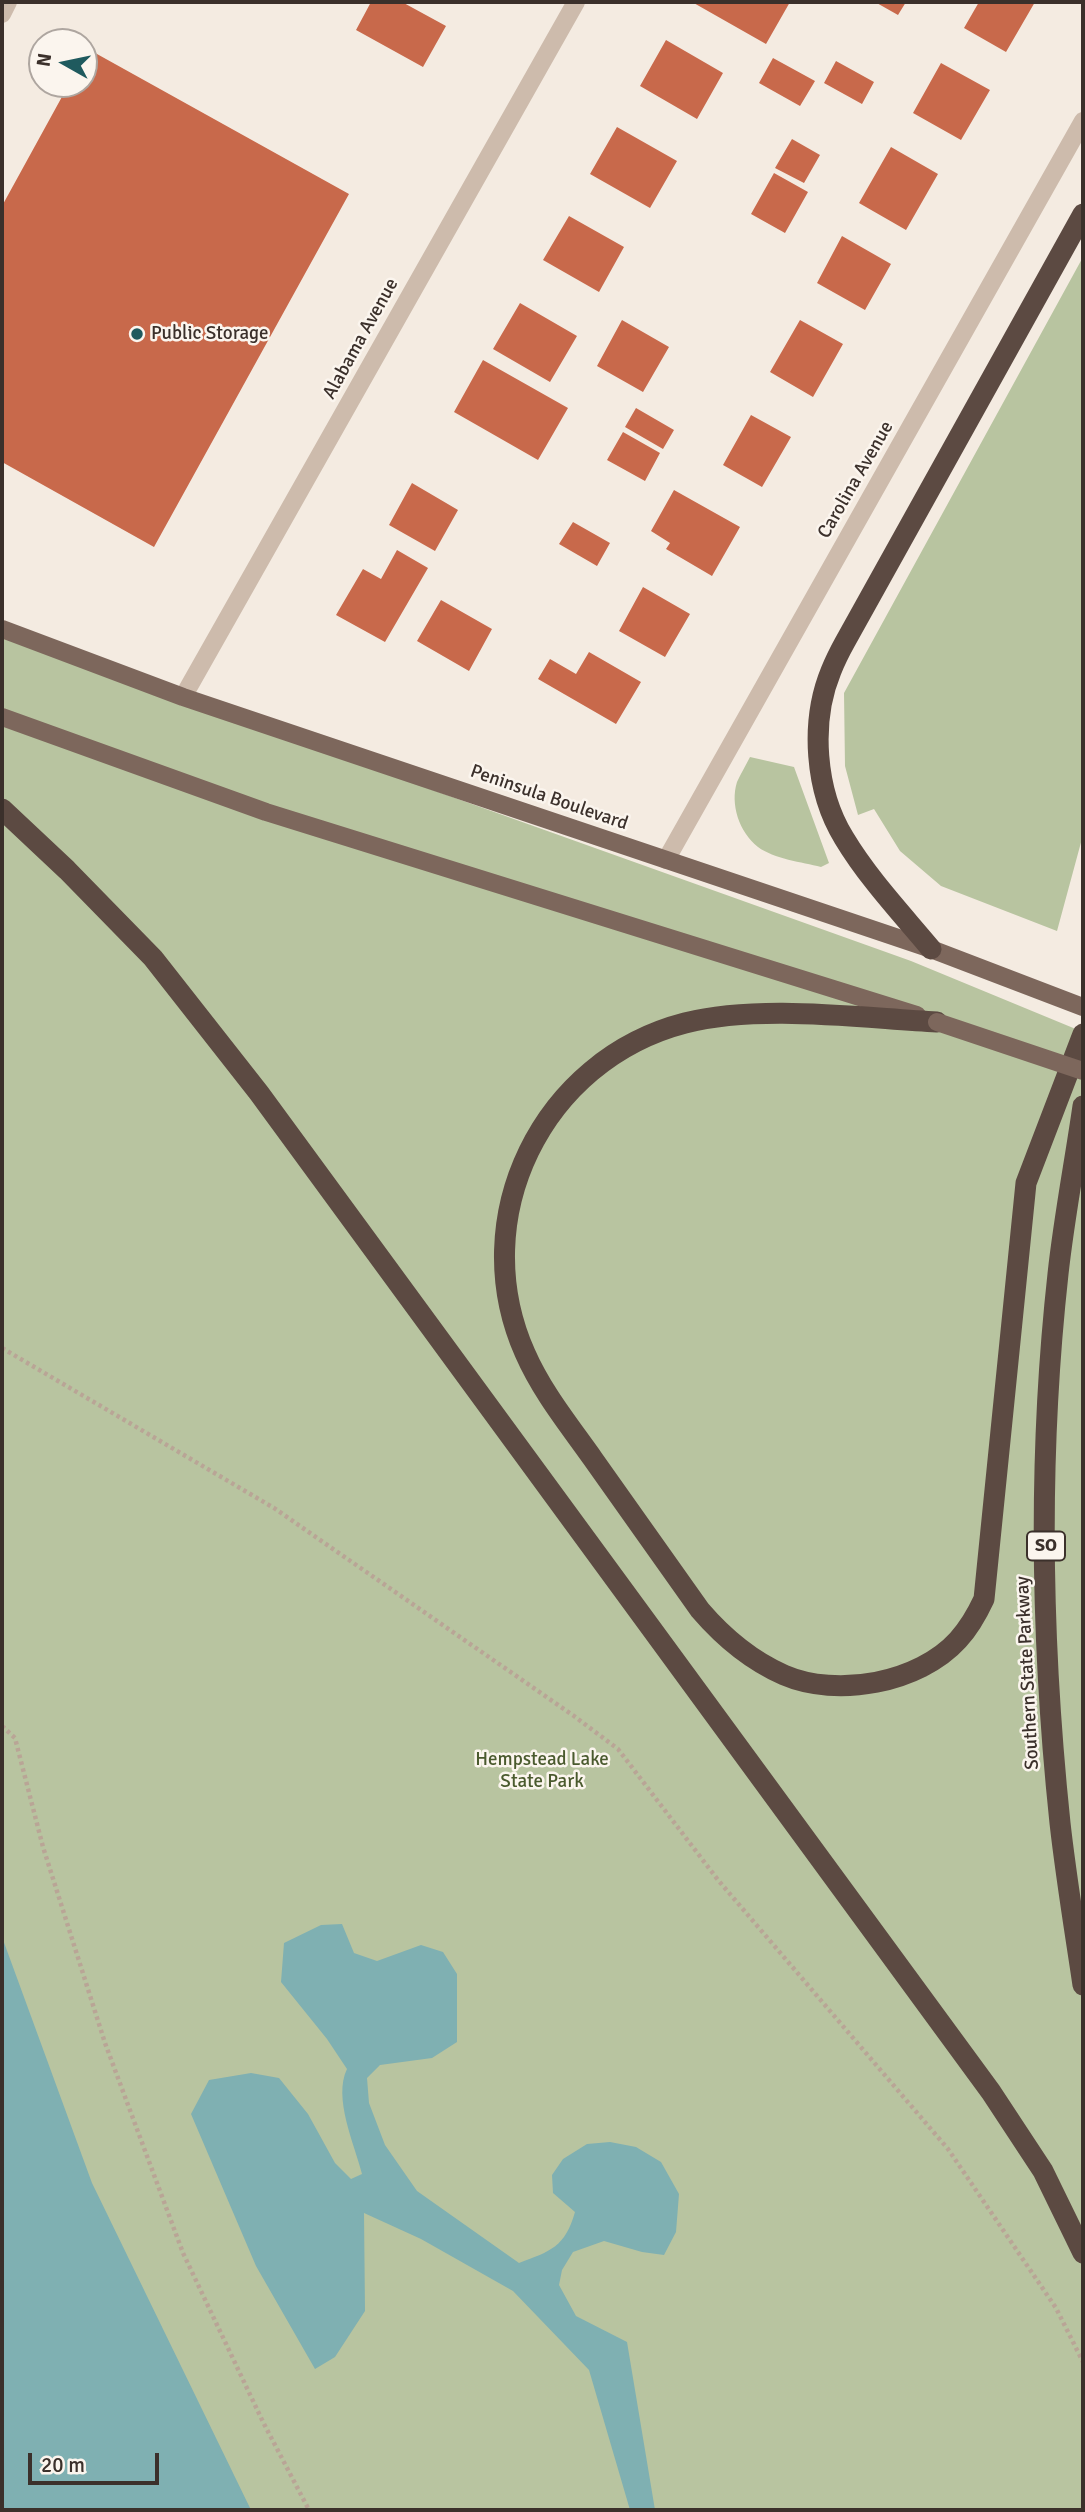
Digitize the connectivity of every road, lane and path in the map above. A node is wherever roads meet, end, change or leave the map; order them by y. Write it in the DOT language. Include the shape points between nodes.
graph roads {
  1 [pos="8,2"];
  2 [pos="576,2"];
  3 [pos="2,14"];
  4 [pos="1083,121"];
  5 [pos="1083,214"];
  6 [pos="2,629"];
  7 [pos="183,697"];
  8 [pos="2,717"];
  9 [pos="2,809"];
  10 [pos="666,860"];
  11 [pos="931,949"];
  12 [pos="1083,1007"];
  13 [pos="937,1022"];
  14 [pos="1083,1034"];
  15 [pos="1083,1071"];
  16 [pos="1083,1106"];
  17 [pos="2,1348"];
  18 [pos="2,1726"];
  19 [pos="1083,1985"];
  20 [pos="1083,2253"];
  21 [pos="1083,2362"];
  22 [pos="309,2510"];
  1 -- 3 [label="street"];
  2 -- 7 [label="street, Alabama Avenue"];
  4 -- 10 [label="street, Carolina Avenue"];
  5 -- 11 [label="highway" via="845,642 830,672 822,707 818,739 821,778 842,836"];
  6 -- 7 [label="main road, Peninsula Boulevard"];
  7 -- 10 [label="main road, Peninsula Boulevard"];
  8 -- 13 [label="main road" via="267,813"];
  9 -- 20 [label="highway" via="145,949 259,1093 991,2092 1043,2171"];
  10 -- 11 [label="main road, Peninsula Boulevard"];
  11 -- 12 [label="main road, Peninsula Boulevard"];
  13 -- 14 [label="highway" via="754,1014 693,1021 661,1031 606,1060 562,1097 531,1145 510,1202 505,1234 507,1297 525,1353 555,1408 719,1631 761,1664 814,1682 872,1684 907,1674 958,1641 984,1599 1026,1183"];
  13 -- 15 [label="main road, bridge"];
  16 -- 19 [label="highway, Southern State Parkway / SO" via="1057,1287 1047,1432 1045,1591 1060,1826"];
  17 -- 21 [label="path" via="274,1508 618,1749 718,1880 948,2149 1056,2308"];
  18 -- 22 [label="path" via="15,1738 43,1847 105,2043 183,2253"];
}
